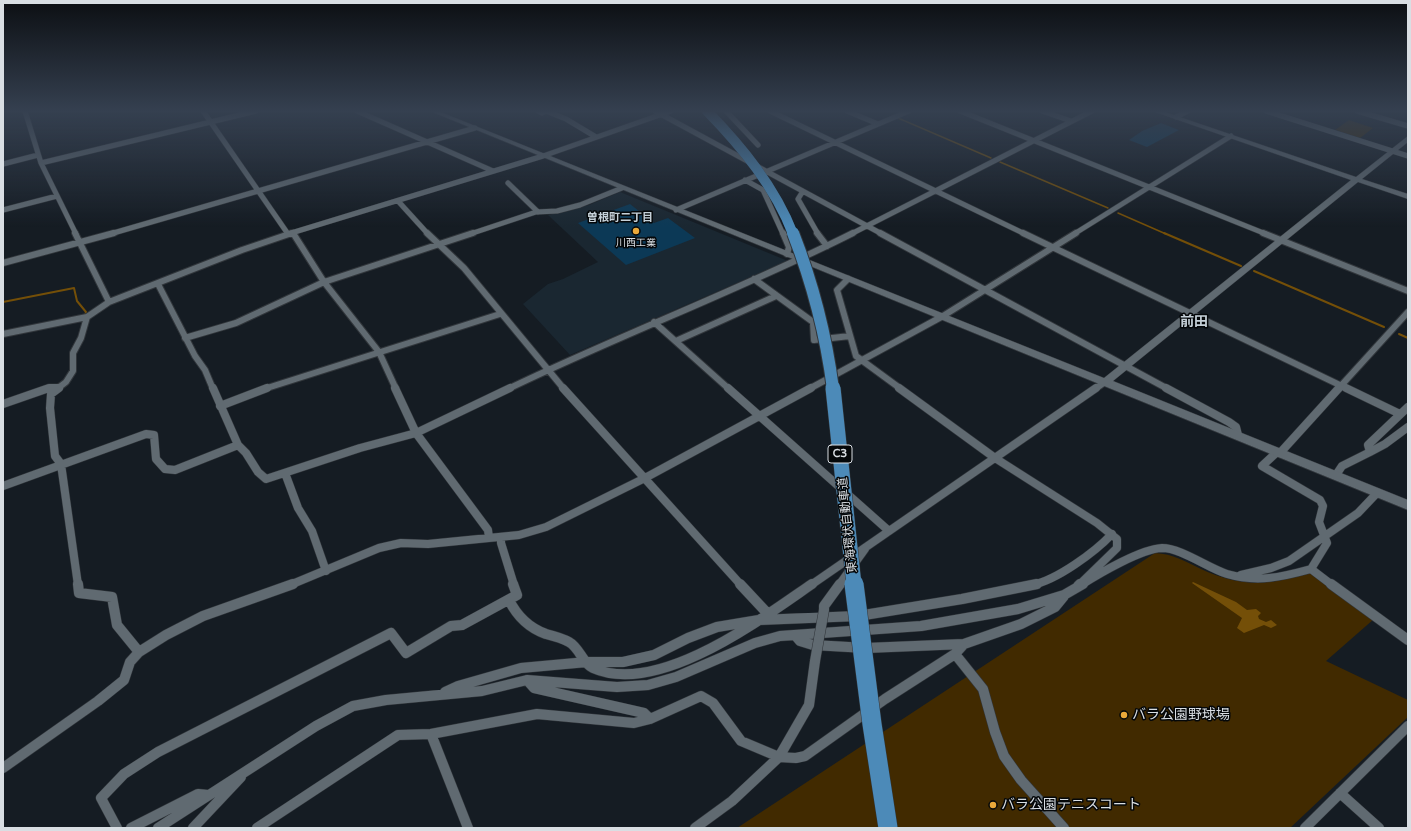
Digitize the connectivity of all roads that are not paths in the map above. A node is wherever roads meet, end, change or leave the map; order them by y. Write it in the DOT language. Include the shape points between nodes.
graph roads {
  1 [pos="36,150"];
  2 [pos="95,150"];
  3 [pos="229,150"];
  4 [pos="400,150"];
  5 [pos="445,150"];
  6 [pos="528,150"];
  7 [pos="560,150"];
  8 [pos="728,150"];
  9 [pos="744,150"];
  10 [pos="817,150"];
  11 [pos="852,150"];
  12 [pos="1014,150"];
  13 [pos="1057,150"];
  14 [pos="1209,150"];
  15 [pos="1271,150"];
  16 [pos="1386,150"];
  17 [pos="1390,151"];
  18 [pos="38,155"];
  19 [pos="543,156"];
  20 [pos="1408,156"];
  21 [pos="41,163"];
  22 [pos="3,164"];
  23 [pos="493,171"];
  24 [pos="767,171"];
  25 [pos="1356,179"];
  26 [pos="745,180"];
  27 [pos="508,183"];
  28 [pos="1150,187"];
  29 [pos="622,188"];
  30 [pos="935,190"];
  31 [pos="258,191"];
  32 [pos="803,191"];
  33 [pos="57,196"];
  34 [pos="1408,197"];
  35 [pos="398,201"];
  36 [pos="3,210"];
  37 [pos="676,210"];
  38 [pos="538,212"];
  39 [pos="866,225"];
  40 [pos="290,234"];
  41 [pos="1282,240"];
  42 [pos="80,243"];
  43 [pos="438,246"];
  44 [pos="826,246"];
  45 [pos="1054,247"];
  46 [pos="787,254"];
  47 [pos="798,259"];
  48 [pos="3,263"];
  49 [pos="754,279"];
  50 [pos="848,279"];
  51 [pos="324,282"];
  52 [pos="158,284"];
  53 [pos="985,290"];
  54 [pos="1408,291"];
  55 [pos="776,296"];
  56 [pos="109,302"];
  57 [pos="1408,312"];
  58 [pos="1192,313"];
  59 [pos="500,314"];
  60 [pos="943,316"];
  61 [pos="87,317"];
  62 [pos="654,322"];
  63 [pos="3,334"];
  64 [pos="850,336"];
  65 [pos="185,338"];
  66 [pos="676,341"];
  67 [pos="379,352"];
  68 [pos="862,360"];
  69 [pos="1127,366"];
  70 [pos="547,370"];
  71 [pos="1105,382"];
  72 [pos="1341,385"];
  73 [pos="57,388"];
  74 [pos="3,404"];
  75 [pos="220,406"];
  76 [pos="1408,407"];
  77 [pos="1400,414"];
  78 [pos="760,416"];
  79 [pos="1408,427"];
  80 [pos="416,433"];
  81 [pos="1238,435"];
  82 [pos="238,445"];
  83 [pos="1278,452"];
  84 [pos="1370,452"];
  85 [pos="995,458"];
  86 [pos="61,464"];
  87 [pos="285,473"];
  88 [pos="1336,475"];
  89 [pos="645,478"];
  90 [pos="3,486"];
  91 [pos="1377,493"];
  92 [pos="1408,505"];
  93 [pos="888,531"];
  94 [pos="1112,534"];
  95 [pos="1324,535"];
  96 [pos="501,537"];
  97 [pos="489,538"];
  98 [pos="868,545"];
  99 [pos="1311,569"];
  100 [pos="326,571"];
  101 [pos="1238,576"];
  102 [pos="1076,589"];
  103 [pos="1064,596"];
  104 [pos="509,600"];
  105 [pos="768,614"];
  106 [pos="759,620"];
  107 [pos="795,635"];
  108 [pos="1408,640"];
  109 [pos="964,644"];
  110 [pos="139,652"];
  111 [pos="955,654"];
  112 [pos="587,662"];
  113 [pos="672,667"];
  114 [pos="676,677"];
  115 [pos="527,680"];
  116 [pos="442,694"];
  117 [pos="650,719"];
  118 [pos="1408,726"];
  119 [pos="431,734"];
  120 [pos="779,757"];
  121 [pos="3,768"];
  122 [pos="249,769"];
  123 [pos="1340,793"];
  124 [pos="208,795"];
  125 [pos="117,828"];
  126 [pos="131,828"];
  127 [pos="158,828"];
  128 [pos="193,828"];
  129 [pos="257,828"];
  130 [pos="468,828"];
  131 [pos="695,828"];
  132 [pos="888,828"];
  133 [pos="1064,828"];
  134 [pos="1305,828"];
  135 [pos="1379,828"];
  1 -- 18 [label="street"];
  2 -- 21 [label="street"];
  3 -- 31 [label="street"];
  4 -- 31 [label="street"];
  5 -- 23 [label="street"];
  6 -- 19 [label="street"];
  7 -- 19 [label="street"];
  8 -- 24 [label="street"];
  9 -- 132 [label="highway, 東海環状自動車道 / C3, bridge" via="776,198 798,244 819,310 829,360 874,747"];
  10 -- 24 [label="street"];
  11 -- 30 [label="street"];
  12 -- 30 [label="street"];
  13 -- 28 [label="street"];
  14 -- 28 [label="street"];
  15 -- 25 [label="street"];
  16 -- 17 [label="street"];
  17 -- 20 [label="street"];
  17 -- 25 [label="street"];
  18 -- 21 [label="street"];
  18 -- 22 [label="street"];
  19 -- 23 [label="street"];
  19 -- 29 [label="street"];
  21 -- 33 [label="street"];
  23 -- 35 [label="street"];
  24 -- 26 [label="street"];
  24 -- 32 [label="street"];
  25 -- 34 [label="street"];
  25 -- 41 [label="street"];
  26 -- 37 [label="street"];
  26 -- 46 [label="street" via="763,190 789,247"];
  27 -- 38 [label="street"];
  28 -- 41 [label="street"];
  28 -- 45 [label="street"];
  29 -- 37 [label="street"];
  29 -- 38 [label="street" via="575,206 545,213"];
  30 -- 39 [label="street"];
  30 -- 45 [label="street"];
  31 -- 40 [label="street"];
  31 -- 42 [label="street"];
  32 -- 39 [label="street"];
  32 -- 44 [label="street" via="798,199"];
  33 -- 36 [label="street"];
  33 -- 42 [label="street"];
  35 -- 40 [label="street"];
  35 -- 43 [label="street"];
  37 -- 46 [label="street"];
  38 -- 43 [label="street"];
  39 -- 44 [label="street"];
  39 -- 53 [label="street"];
  40 -- 51 [label="street"];
  40 -- 52 [label="street"];
  41 -- 54 [label="street"];
  41 -- 58 [label="street"];
  42 -- 48 [label="street"];
  42 -- 56 [label="street"];
  43 -- 51 [label="street"];
  43 -- 59 [label="street" via="464,268"];
  44 -- 47 [label="street"];
  45 -- 53 [label="street"];
  45 -- 58 [label="street"];
  46 -- 47 [label="street"];
  47 -- 49 [label="street"];
  47 -- 50 [label="street"];
  49 -- 55 [label="street"];
  49 -- 62 [label="street"];
  50 -- 60 [label="street"];
  50 -- 64 [label="street" via="837,290"];
  51 -- 65 [label="street" via="236,323"];
  51 -- 67 [label="street"];
  52 -- 56 [label="street"];
  52 -- 65 [label="street"];
  53 -- 60 [label="street"];
  53 -- 69 [label="street"];
  55 -- 64 [label="street" via="812,322 814,340"];
  55 -- 66 [label="street"];
  56 -- 61 [label="street"];
  57 -- 72 [label="street"];
  58 -- 69 [label="street"];
  58 -- 72 [label="street"];
  59 -- 67 [label="street"];
  59 -- 70 [label="street"];
  60 -- 68 [label="street"];
  60 -- 71 [label="street"];
  61 -- 63 [label="street"];
  61 -- 73 [label="street" via="81,338 73,353 73,371 66,382"];
  62 -- 66 [label="street"];
  62 -- 70 [label="street"];
  64 -- 68 [label="street" via="856,356"];
  65 -- 75 [label="street" via="205,370"];
  66 -- 78 [label="street"];
  67 -- 75 [label="street" via="254,392"];
  67 -- 80 [label="street"];
  68 -- 78 [label="street"];
  68 -- 85 [label="street"];
  69 -- 71 [label="street"];
  69 -- 81 [label="street" via="1229,422 1236,427"];
  70 -- 80 [label="street"];
  70 -- 89 [label="street"];
  71 -- 81 [label="street"];
  71 -- 85 [label="street"];
  72 -- 77 [label="street"];
  72 -- 83 [label="street"];
  73 -- 74 [label="street" via="49,388"];
  73 -- 86 [label="street" via="52,394 50,408 54,456"];
  75 -- 82 [label="street"];
  76 -- 77 [label="street"];
  77 -- 84 [label="street" via="1368,444"];
  78 -- 89 [label="street"];
  78 -- 93 [label="street"];
  79 -- 84 [label="street"];
  80 -- 87 [label="street" via="360,448"];
  80 -- 97 [label="street" via="488,530"];
  81 -- 83 [label="street"];
  82 -- 86 [label="street" via="175,470 164,469 156,459 154,435 146,434"];
  82 -- 87 [label="street" via="245,449 260,476 266,479"];
  83 -- 88 [label="street"];
  83 -- 95 [label="street" via="1262,466 1320,500 1323,506 1318,521"];
  84 -- 88 [label="street" via="1342,466"];
  85 -- 93 [label="street"];
  85 -- 94 [label="street"];
  86 -- 90 [label="street"];
  86 -- 110 [label="street" via="79,593 112,597 117,625"];
  87 -- 100 [label="street" via="298,508 312,531"];
  88 -- 91 [label="street"];
  89 -- 96 [label="street" via="546,527"];
  89 -- 105 [label="street"];
  91 -- 92 [label="street"];
  91 -- 95 [label="street" via="1343,524"];
  93 -- 98 [label="street"];
  94 -- 102 [label="street" via="1117,539 1117,548 1084,578"];
  94 -- 106 [label="street" via="1101,546 1076,564 1040,583 858,616"];
  95 -- 99 [label="street" via="1327,544"];
  95 -- 101 [label="street" via="1289,561"];
  96 -- 97 [label="street"];
  96 -- 104 [label="street" via="517,595"];
  97 -- 100 [label="street" via="428,544 401,543 379,548"];
  98 -- 105 [label="street"];
  98 -- 120 [label="street, bridge" via="824,606 809,705"];
  99 -- 101 [label="street" via="1263,580"];
  99 -- 108 [label="street"];
  100 -- 110 [label="street" via="203,616 166,634"];
  101 -- 102 [label="street" via="1227,574 1164,548 1152,549 1099,574"];
  102 -- 103 [label="street"];
  103 -- 107 [label="street" via="1018,609 921,626"];
  103 -- 109 [label="street" via="1054,607 1034,617"];
  104 -- 112 [label="street" via="526,622 541,633 570,642"];
  104 -- 125 [label="street" via="462,625 452,626 406,653 391,633 158,752 124,774 101,798"];
  105 -- 106 [label="street"];
  106 -- 112 [label="street" via="717,627 654,655 623,662"];
  106 -- 113 [label="street"];
  107 -- 109 [label="street" via="800,641 813,645 866,648"];
  107 -- 114 [label="street" via="755,642"];
  109 -- 111 [label="street"];
  110 -- 121 [label="street" via="130,662 124,680"];
  111 -- 120 [label="street" via="885,699 805,756"];
  111 -- 133 [label="street" via="983,689 1004,756 1021,780"];
  112 -- 113 [label="street" via="592,669 614,673 643,673"];
  112 -- 116 [label="street" via="520,668 458,686"];
  113 -- 114 [label="street"];
  114 -- 115 [label="street" via="648,685 617,687"];
  115 -- 116 [label="street" via="482,690"];
  115 -- 117 [label="street" via="534,688 644,713"];
  116 -- 122 [label="street" via="353,706 316,726"];
  117 -- 119 [label="street" via="634,723 537,714"];
  117 -- 120 [label="street" via="701,696 713,703 741,741"];
  118 -- 123 [label="street"];
  119 -- 129 [label="street" via="398,735"];
  119 -- 130 [label="street"];
  120 -- 131 [label="street" via="732,801"];
  122 -- 124 [label="street"];
  122 -- 128 [label="street"];
  123 -- 134 [label="street"];
  123 -- 135 [label="street"];
  124 -- 126 [label="street" via="198,794"];
  124 -- 127 [label="street"];
}
